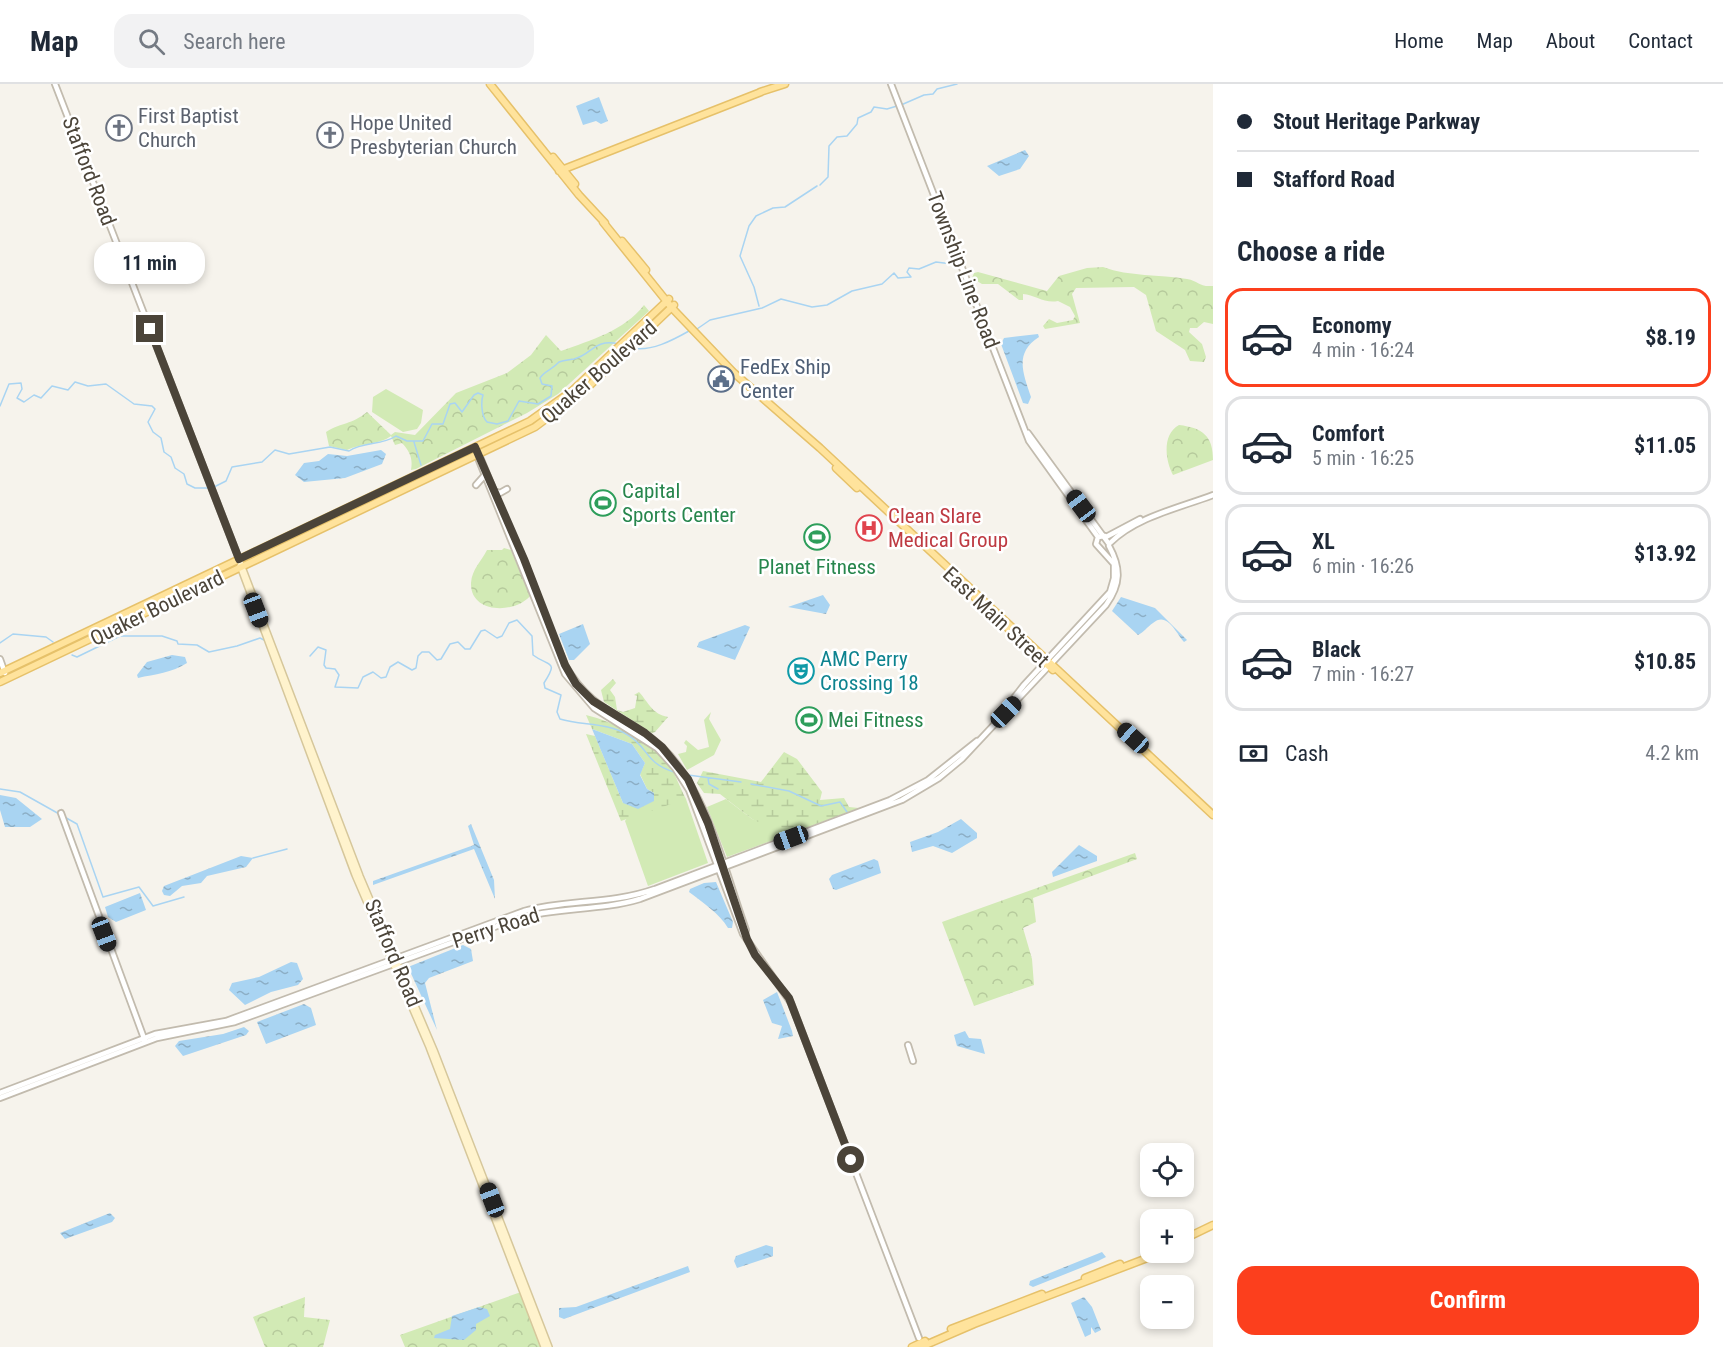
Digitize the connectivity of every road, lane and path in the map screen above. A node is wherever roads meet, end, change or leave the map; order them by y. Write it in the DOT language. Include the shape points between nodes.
graph roads {
  1 [pos="55,84"];
  2 [pos="490,84"];
  3 [pos="785,84"];
  4 [pos="891,84"];
  5 [pos="561,170"];
  6 [pos="603,222"];
  7 [pos="658,291"];
  8 [pos="670,303"];
  9 [pos="660,307"];
  10 [pos="662,317"];
  11 [pos="680,317"];
  12 [pos="691,326"];
  13 [pos="1024,428"];
  14 [pos="475,447"];
  15 [pos="816,447"];
  16 [pos="478,455"];
  17 [pos="484,476"];
  18 [pos="476,485"];
  19 [pos="507,489"];
  20 [pos="494,491"];
  21 [pos="1213,494"];
  22 [pos="1181,504"];
  23 [pos="1167,512"];
  24 [pos="1106,536"];
  25 [pos="1098,537"];
  26 [pos="1109,545"];
  27 [pos="1102,549"];
  28 [pos="239,559"];
  29 [pos="242,567"];
  30 [pos="0,659"];
  31 [pos="1048,663"];
  32 [pos="2,672"];
  33 [pos="8,679"];
  34 [pos="0,682"];
  35 [pos="61,813"];
  36 [pos="1213,815"];
  37 [pos="721,867"];
  38 [pos="394,960"];
  39 [pos="144,1040"];
  40 [pos="908,1045"];
  41 [pos="914,1060"];
  42 [pos="0,1093"];
  43 [pos="0,1098"];
  44 [pos="1213,1225"];
  45 [pos="1213,1230"];
  46 [pos="1194,1235"];
  47 [pos="1194,1237"];
  48 [pos="1140,1256"];
  49 [pos="1140,1261"];
  50 [pos="919,1338"];
  51 [pos="546,1347"];
  52 [pos="912,1347"];
  53 [pos="921,1347"];
  1 -- 28 [label="street, Stafford Road"];
  2 -- 5 [label="main road, East Main Street"];
  3 -- 5 [label="main road"];
  4 -- 13 [label="street, Township Line Road"];
  5 -- 6 [label="main road, East Main Street"];
  6 -- 7 [label="main road, East Main Street"];
  6 -- 8 [label="main road, East Main Street"];
  7 -- 8 [label="main road, East Main Street"];
  7 -- 9 [label="main road"];
  8 -- 9 [label="main road, Quaker Boulevard"];
  8 -- 10 [label="main road, Quaker Boulevard"];
  8 -- 11 [label="main road, East Main Street"];
  8 -- 12 [label="main road, East Main Street"];
  9 -- 14 [label="main road, Quaker Boulevard" via="552,407"];
  10 -- 11 [label="main road"];
  10 -- 16 [label="main road, Quaker Boulevard" via="556,414"];
  11 -- 12 [label="main road, East Main Street"];
  12 -- 15 [label="main road, East Main Street"];
  13 -- 24 [label="street, Perry Road"];
  13 -- 25 [label="street, Perry Road" via="1036,454"];
  14 -- 16 [label="street"];
  14 -- 28 [label="main road, Quaker Boulevard"];
  15 -- 31 [label="main road, East Main Street"];
  15 -- 31 [label="main road, East Main Street"];
  16 -- 17 [label="street"];
  16 -- 20 [label="street"];
  16 -- 29 [label="main road, Quaker Boulevard"];
  17 -- 18 [label="street"];
  17 -- 37 [label="street" via="565,674 594,708 650,743 675,768 693,797"];
  19 -- 20 [label="street"];
  20 -- 37 [label="street" via="576,684 593,701 645,733 677,764 697,796"];
  21 -- 22 [label="street"];
  21 -- 23 [label="street"];
  22 -- 23 [label="street"];
  22 -- 24 [label="street"];
  23 -- 26 [label="street" via="1122,531"];
  24 -- 25 [label="street"];
  24 -- 26 [label="street, Perry Road"];
  25 -- 27 [label="street, Perry Road" via="1096,544"];
  26 -- 27 [label="street"];
  26 -- 31 [label="street, Perry Road" via="1119,571 1114,593"];
  27 -- 31 [label="street, Perry Road" via="1114,564 1112,587"];
  28 -- 29 [label="main road, Stafford Road"];
  28 -- 32 [label="main road, Quaker Boulevard"];
  29 -- 33 [label="main road, Quaker Boulevard"];
  29 -- 38 [label="main road, Stafford Road" via="335,822"];
  30 -- 32 [label="street"];
  31 -- 36 [label="main road, East Main Street"];
  31 -- 37 [label="street, Perry Road" via="946,772 902,800"];
  32 -- 33 [label="street"];
  33 -- 34 [label="main road, Quaker Boulevard"];
  35 -- 39 [label="street"];
  37 -- 38 [label="street, Perry Road" via="628,903 519,918"];
  37 -- 50 [label="street" via="742,934 791,1003"];
  38 -- 39 [label="street, Perry Road" via="225,1026"];
  38 -- 51 [label="main road, Stafford Road"];
  39 -- 42 [label="street, Perry Road"];
  39 -- 43 [label="street, Perry Road"];
  40 -- 41 [label="street"];
  44 -- 46 [label="main road"];
  45 -- 47 [label="main road"];
  48 -- 52 [label="main road" via="973,1319"];
  49 -- 53 [label="main road"];
}
